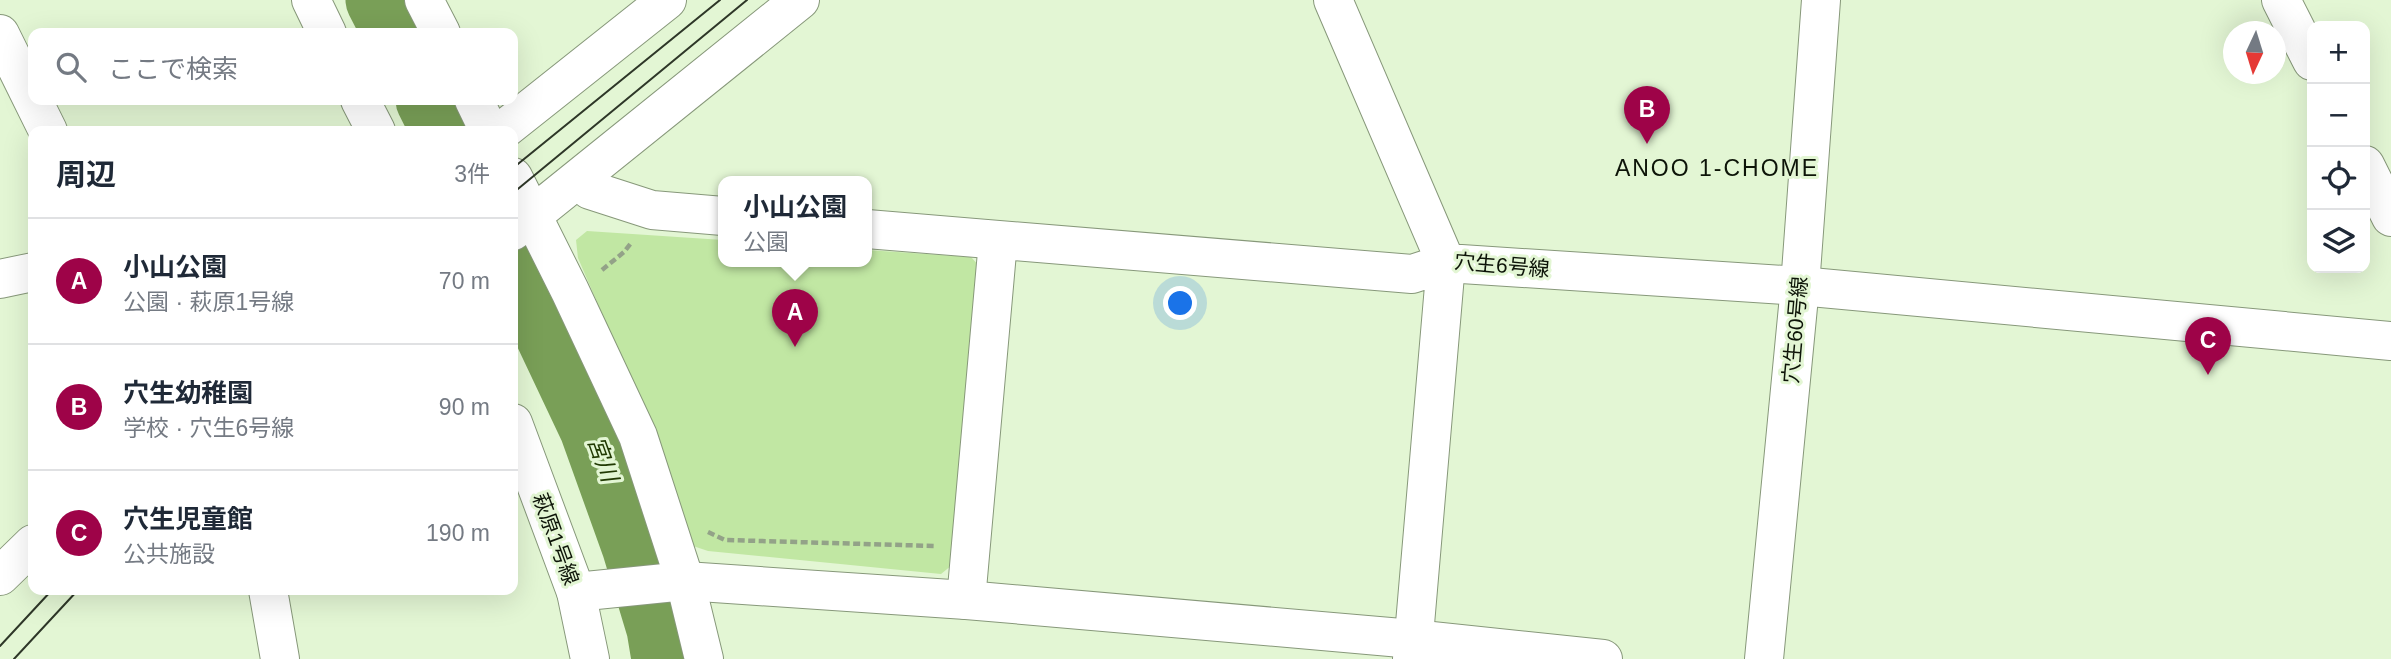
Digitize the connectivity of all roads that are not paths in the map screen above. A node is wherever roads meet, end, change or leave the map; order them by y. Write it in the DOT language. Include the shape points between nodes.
graph roads {
  1 [pos="311,0"];
  2 [pos="424,0"];
  3 [pos="667,0"];
  4 [pos="800,0"];
  5 [pos="1333,0"];
  6 [pos="1821,0"];
  7 [pos="2281,0"];
  8 [pos="325,28"];
  9 [pos="438,28"];
  10 [pos="0,34"];
  11 [pos="2307,51"];
  12 [pos="28,91"];
  13 [pos="35,105"];
  14 [pos="363,105"];
  15 [pos="476,105"];
  16 [pos="46,126"];
  17 [pos="373,126"];
  18 [pos="487,126"];
  19 [pos="508,126"];
  20 [pos="2370,175"];
  21 [pos="581,178"];
  22 [pos="518,200"];
  23 [pos="718,216"];
  24 [pos="2391,217"];
  25 [pos="523,223"];
  26 [pos="872,229"];
  27 [pos="998,241"];
  28 [pos="1446,263"];
  29 [pos="28,273"];
  30 [pos="0,279"];
  31 [pos="1800,286"];
  32 [pos="2391,341"];
  33 [pos="518,436"];
  34 [pos="28,549"];
  35 [pos="0,576"];
  36 [pos="685,581"];
  37 [pos="576,592"];
  38 [pos="269,595"];
  39 [pos="966,600"];
  40 [pos="1413,649"];
  41 [pos="280,659"];
  42 [pos="590,659"];
  43 [pos="704,659"];
  44 [pos="1603,659"];
  45 [pos="1764,659"];
  1 -- 8 [label="street"];
  2 -- 9 [label="street"];
  3 -- 19 [label="street"];
  4 -- 21 [label="street"];
  5 -- 28 [label="street, 穴生6号線"];
  6 -- 31 [label="street, 穴生60号線"];
  7 -- 11 [label="street"];
  10 -- 12 [label="street"];
  13 -- 16 [label="street"];
  14 -- 17 [label="street"];
  15 -- 18 [label="street"];
  20 -- 24 [label="street"];
  21 -- 23 [label="street" via="590,190 652,210"];
  21 -- 25 [label="street"];
  22 -- 25 [label="street"];
  25 -- 36 [label="street" via="570,291 638,436"];
  26 -- 27 [label="street"];
  27 -- 28 [label="street" via="1412,274"];
  27 -- 39 [label="street"];
  28 -- 31 [label="street, 穴生6号線"];
  28 -- 40 [label="street"];
  29 -- 30 [label="street"];
  31 -- 32 [label="street, 穴生6号線"];
  31 -- 45 [label="street, 穴生60号線"];
  33 -- 37 [label="street, 萩原1号線"];
  34 -- 35 [label="street"];
  36 -- 37 [label="street"];
  36 -- 39 [label="street"];
  36 -- 43 [label="street"];
  37 -- 42 [label="street, 萩原1号線"];
  38 -- 41 [label="street"];
  39 -- 40 [label="street"];
  40 -- 44 [label="street"];
}
